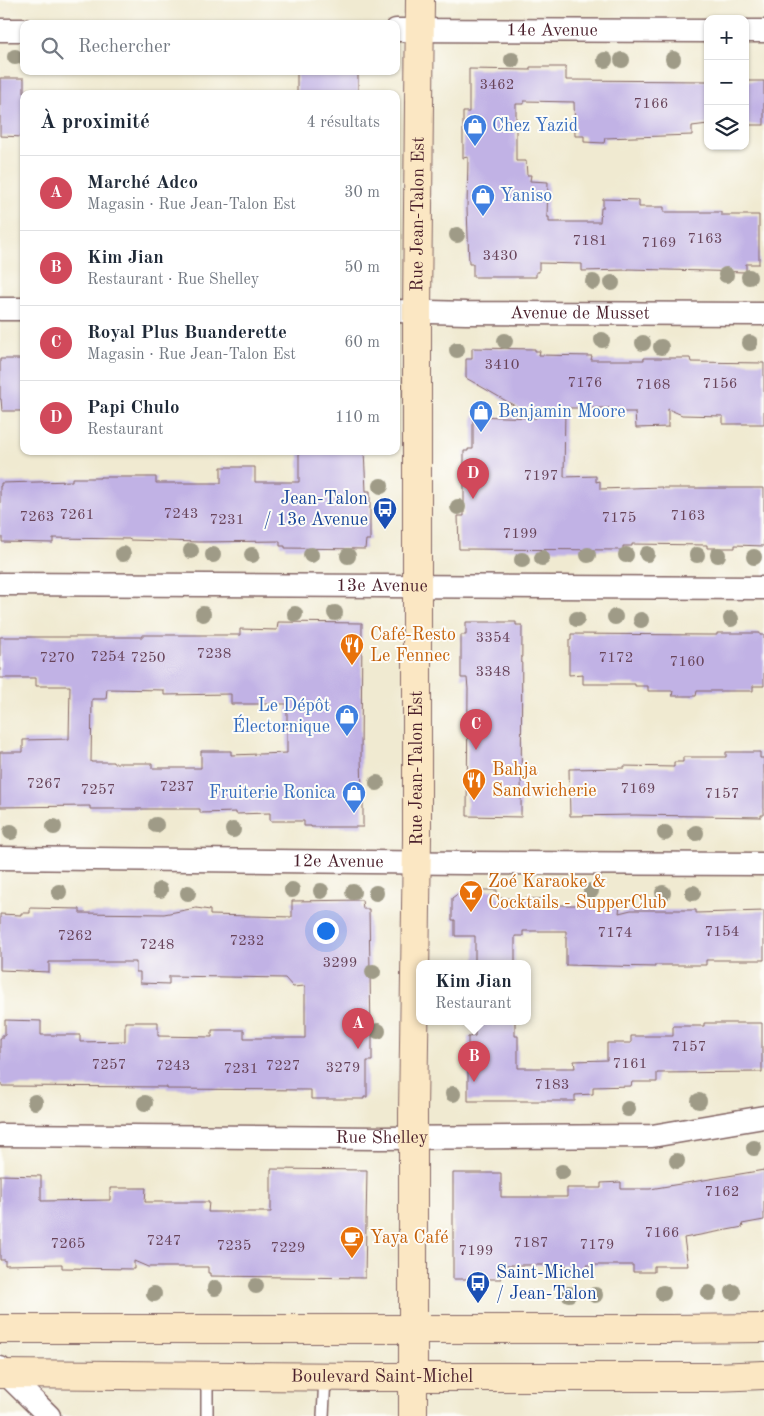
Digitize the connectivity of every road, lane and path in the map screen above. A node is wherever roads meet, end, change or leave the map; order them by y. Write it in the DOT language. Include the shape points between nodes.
graph roads {
  1 [pos="420,0"];
  2 [pos="0,30"];
  3 [pos="20,30"];
  4 [pos="408,30"];
  5 [pos="704,31"];
  6 [pos="749,31"];
  7 [pos="764,31"];
  8 [pos="0,309"];
  9 [pos="20,309"];
  10 [pos="407,311"];
  11 [pos="764,314"];
  12 [pos="0,584"];
  13 [pos="417,587"];
  14 [pos="764,588"];
  15 [pos="0,858"];
  16 [pos="416,862"];
  17 [pos="764,864"];
  18 [pos="764,1117"];
  19 [pos="0,1135"];
  20 [pos="413,1138"];
  21 [pos="764,1328"];
  22 [pos="0,1329"];
  23 [pos="413,1329"];
  24 [pos="2,1372"];
  25 [pos="764,1375"];
  26 [pos="207,1376"];
  27 [pos="413,1376"];
  28 [pos="325,1377"];
  29 [pos="49,1416"];
  30 [pos="207,1416"];
  31 [pos="323,1416"];
  32 [pos="412,1416"];
  1 -- 4 [label="main road, Rue Jean-Talon Est"];
  2 -- 3 [label="street"];
  4 -- 5 [label="street, 14e Avenue"];
  4 -- 10 [label="main road, Rue Jean-Talon Est"];
  6 -- 7 [label="street"];
  8 -- 9 [label="street"];
  10 -- 11 [label="street, Avenue de Musset"];
  10 -- 13 [label="main road, Rue Jean-Talon Est"];
  12 -- 13 [label="street, 13e Avenue"];
  13 -- 14 [label="street, 13e Avenue"];
  13 -- 16 [label="main road, Rue Jean-Talon Est"];
  15 -- 16 [label="street, 12e Avenue"];
  16 -- 17 [label="street, 12e Avenue"];
  16 -- 20 [label="main road, Rue Jean-Talon Est"];
  18 -- 20 [label="street, Rue Shelley" via="652,1136"];
  19 -- 20 [label="street, Rue Shelley"];
  20 -- 23 [label="main road, Rue Jean-Talon Est"];
  21 -- 23 [label="main road"];
  22 -- 23 [label="main road"];
  23 -- 27 [label="main road, Rue Jean-Talon Est"];
  24 -- 26 [label="main road, Boulevard Saint-Michel"];
  24 -- 29 [label="street"];
  25 -- 27 [label="main road, Boulevard Saint-Michel" via="669,1378"];
  26 -- 28 [label="main road, Boulevard Saint-Michel"];
  26 -- 30 [label="lane"];
  27 -- 28 [label="main road, Boulevard Saint-Michel"];
  27 -- 32 [label="main road, Rue Jean-Talon Est"];
  28 -- 31 [label="lane"];
}
